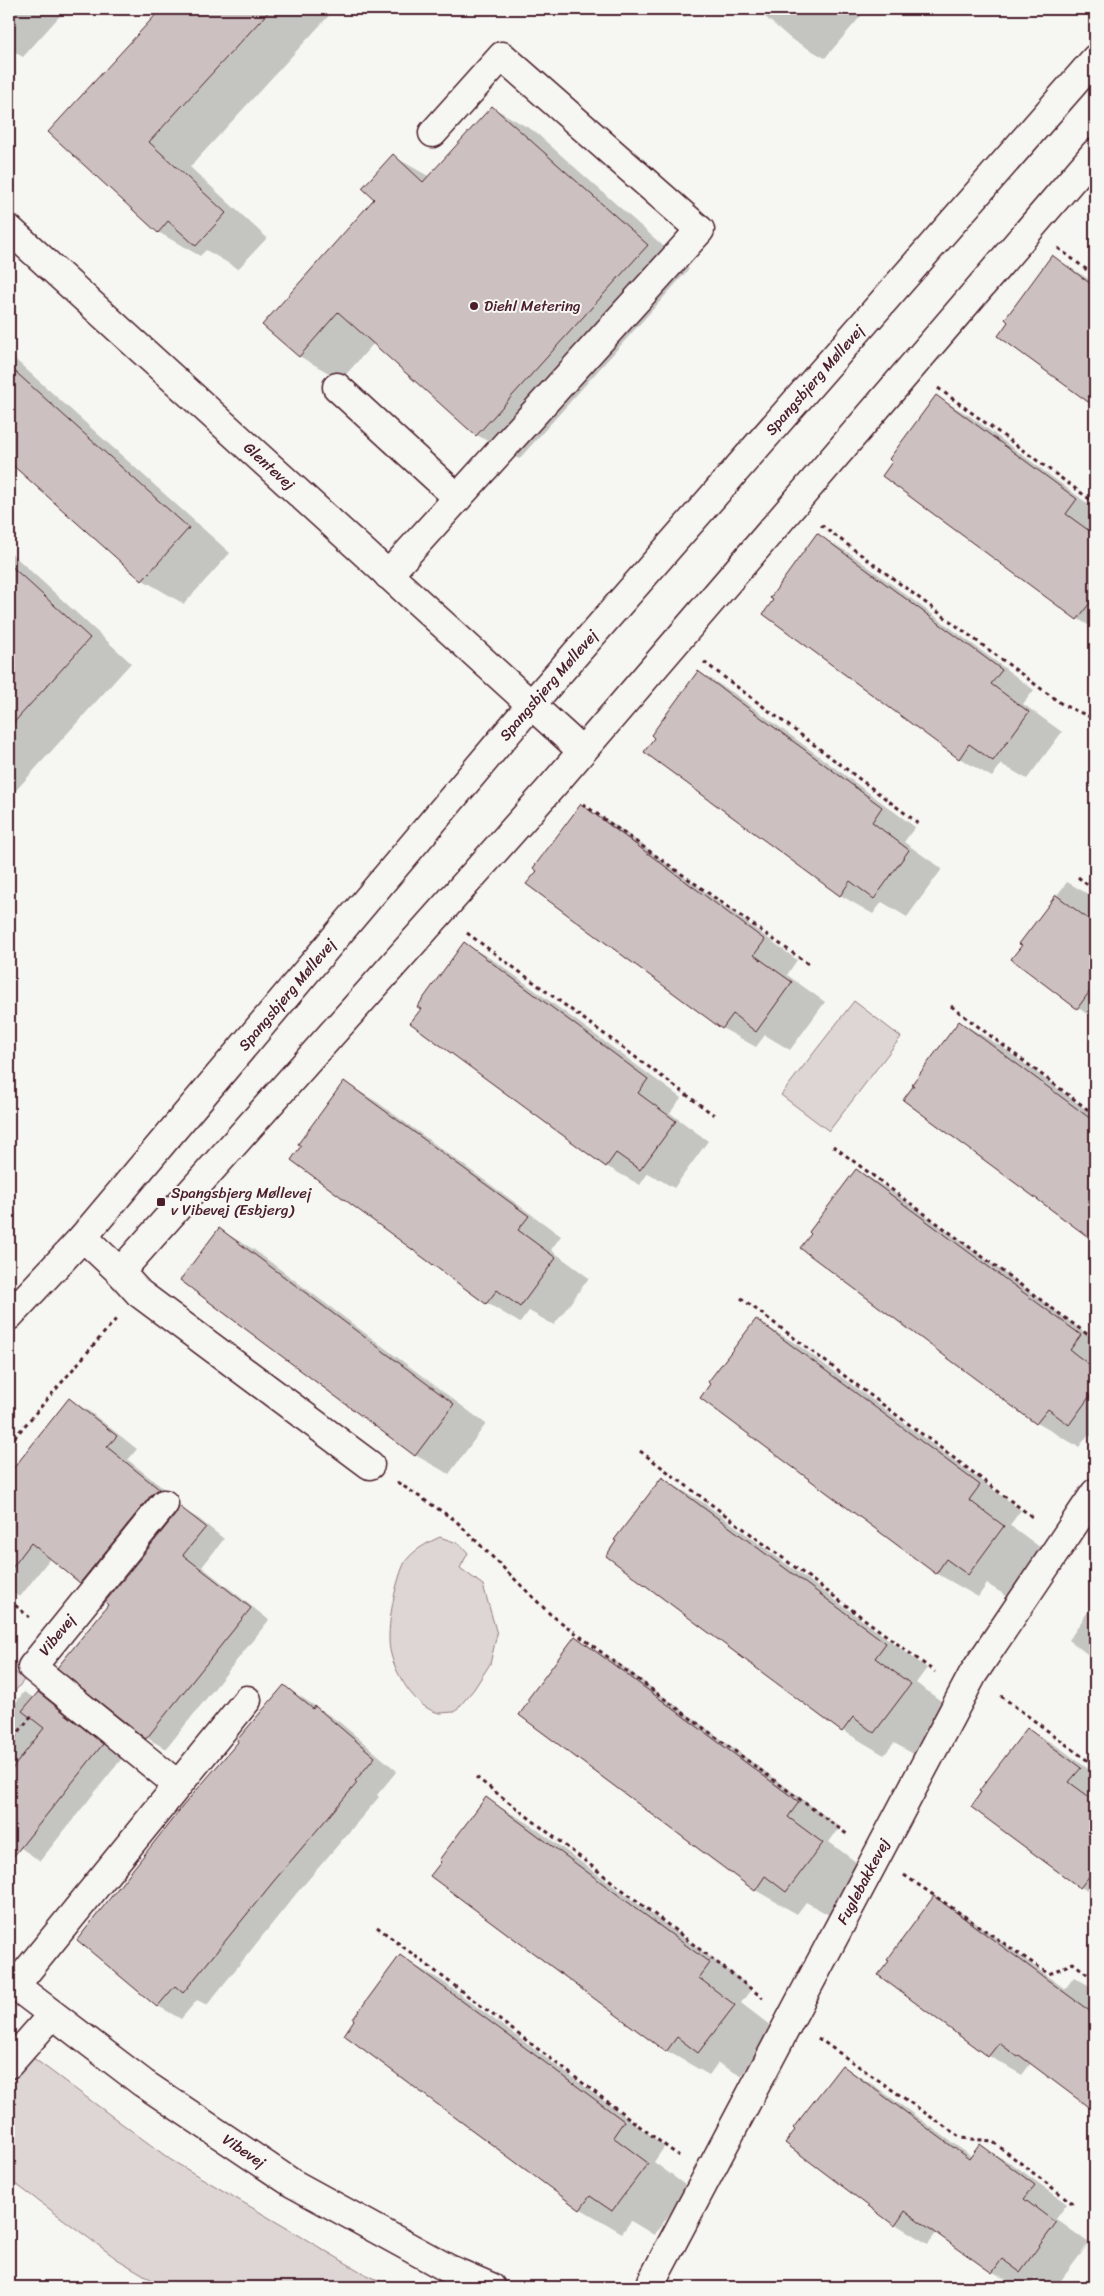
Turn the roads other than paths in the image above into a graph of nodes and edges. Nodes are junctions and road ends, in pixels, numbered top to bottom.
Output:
1 (1095, 59) edge
2 (433, 133) dead end
3 (1095, 154) edge
4 (9, 229) edge
5 (337, 387) dead end
6 (458, 498) junction
7 (388, 576) junction
8 (530, 706) junction
9 (582, 751) junction
10 (83, 1236) junction
11 (120, 1272) junction
12 (9, 1316) edge
13 (370, 1465) road end
14 (1095, 1493) edge
15 (164, 1504) dead end
16 (247, 1700) dead end
17 (178, 1785) junction
18 (12, 1984) edge
19 (52, 2015) junction
20 (9, 2064) edge
21 (652, 2281) dead end
22 (491, 2287) edge

1 - 8 street, Spangsbjerg Møllevej
2 - 6 street
3 - 9 street
4 - 7 street, Glentevej
5 - 6 street
6 - 7 street
7 - 8 street, Glentevej
8 - 9 street, Glentevej
8 - 10 street, Spangsbjerg Møllevej
9 - 11 street
10 - 11 street
10 - 12 street, Spangsbjerg Møllevej
11 - 13 street
14 - 21 street, Fuglebakkevej
15 - 17 street, Vibevej
16 - 17 street, Vibevej
17 - 18 street, Vibevej
18 - 19 street, Vibevej
19 - 20 street
19 - 22 street, Vibevej

